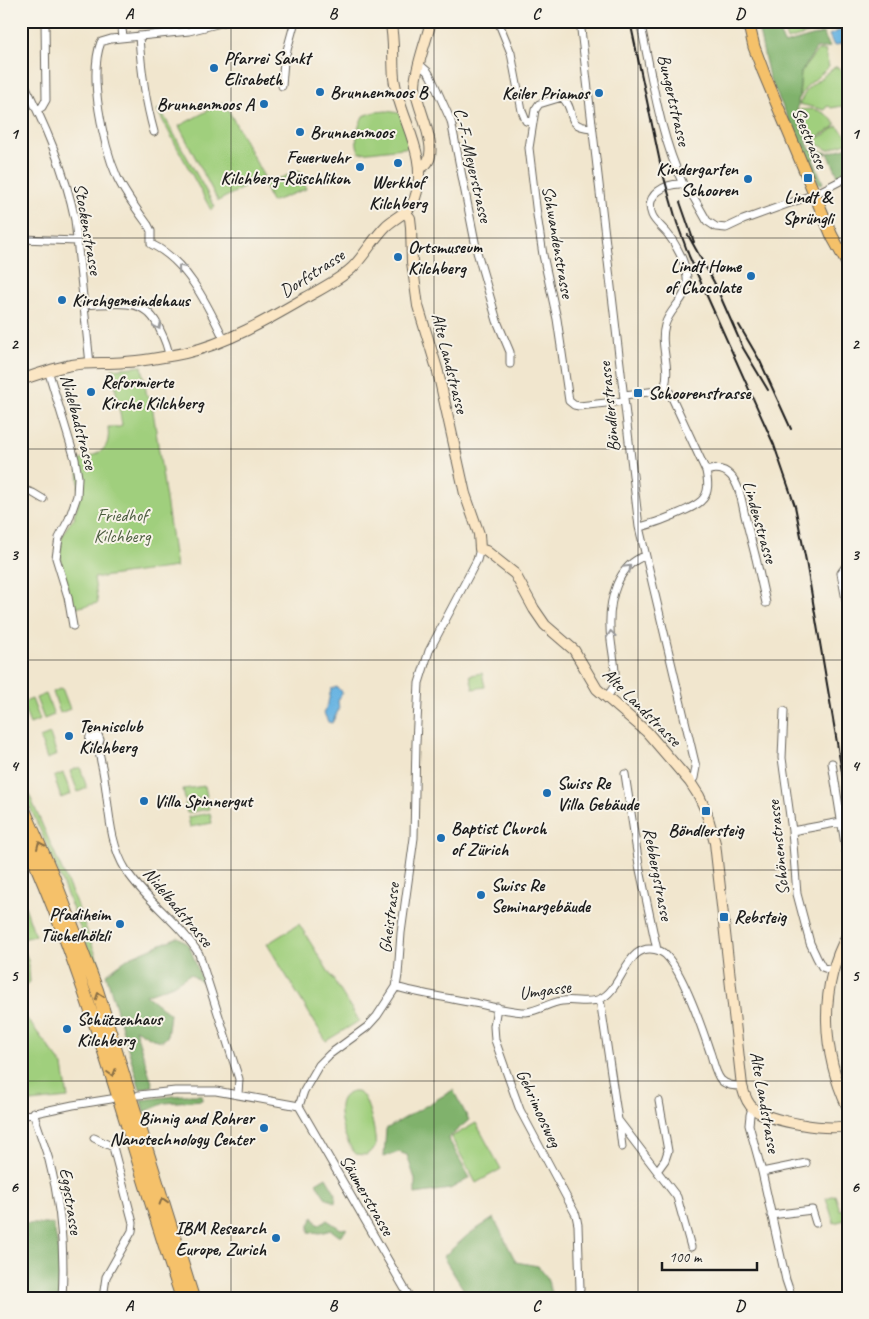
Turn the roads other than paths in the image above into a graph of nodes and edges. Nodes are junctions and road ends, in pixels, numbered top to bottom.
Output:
1 (45, 21) edge
2 (121, 21) edge
3 (229, 21) edge
4 (295, 21) edge
5 (390, 21) edge
6 (431, 21) edge
7 (498, 21) edge
8 (580, 21) edge
9 (640, 21) edge
10 (748, 21) edge
11 (139, 36) junction
12 (123, 37) junction
13 (420, 66) junction
14 (21, 77) edge
15 (282, 86) dead end
16 (37, 110) junction
17 (532, 122) junction
18 (592, 128) junction
19 (154, 132) dead end
20 (419, 168) junction
21 (848, 177) edge
22 (683, 184) junction
23 (815, 194) junction
24 (405, 212) junction
25 (21, 239) edge
26 (77, 241) junction
27 (848, 265) edge
28 (84, 305) junction
29 (224, 339) junction
30 (169, 356) junction
31 (90, 364) junction
32 (510, 364) dead end
33 (48, 370) junction
34 (21, 380) edge
35 (665, 386) junction
36 (624, 398) junction
37 (706, 471) junction
38 (21, 489) edge
39 (43, 499) dead end
40 (639, 528) junction
41 (480, 549) junction
42 (645, 556) junction
43 (848, 563) edge
44 (766, 603) dead end
45 (848, 611) edge
46 (72, 626) dead end
47 (607, 698) junction
48 (784, 711) dead end
49 (94, 740) dead end
50 (832, 763) dead end
51 (625, 774) dead end
52 (690, 782) junction
53 (21, 804) edge
54 (841, 822) junction
55 (21, 831) edge
56 (792, 831) junction
57 (848, 863) edge
58 (848, 934) edge
59 (657, 950) junction
60 (832, 971) junction
61 (396, 987) junction
62 (600, 999) junction
63 (497, 1007) junction
64 (742, 1086) junction
65 (238, 1094) junction
66 (139, 1095) dead end
67 (111, 1099) dead end
68 (659, 1101) dead end
69 (299, 1106) junction
70 (752, 1108) junction
71 (848, 1108) edge
72 (33, 1112) junction
73 (21, 1116) edge
74 (618, 1120) junction
75 (848, 1125) edge
76 (94, 1138) dead end
77 (622, 1147) dead end
78 (806, 1163) dead end
79 (657, 1171) junction
80 (762, 1172) junction
81 (771, 1216) junction
82 (816, 1223) dead end
83 (691, 1247) dead end
84 (62, 1298) edge
85 (103, 1298) edge
86 (182, 1298) edge
87 (193, 1298) edge
88 (410, 1298) edge
89 (578, 1298) edge
90 (792, 1298) edge

1 - 16 street
2 - 12 street
3 - 11 street
4 - 15 street
5 - 20 street
6 - 13 street, Dorfstrasse
7 - 17 street
8 - 18 street, Böndlerstrasse
9 - 22 street, Bungertstrasse
10 - 23 main road, Seestrasse
11 - 12 street
11 - 19 street
29 -> 12 street
13 - 20 street, Dorfstrasse
13 - 32 street, C.-F.-Meyerstrasse
14 - 16 street, Stockenstrasse
16 - 26 street, Stockenstrasse
17 - 18 street, Schwandenstrasse
17 - 36 street, Schwandenstrasse
18 - 36 street, Böndlerstrasse
20 - 24 street, Dorfstrasse
21 - 23 street
22 - 23 street
22 - 35 street
23 - 27 main road, Seestrasse
24 - 29 street, Dorfstrasse
24 - 41 street, Alte Landstrasse
25 - 26 street
26 - 28 street, Stockenstrasse
28 -> 30 street
28 - 31 street, Stockenstrasse
29 - 30 street, Dorfstrasse
30 - 31 street, Dorfstrasse
31 - 33 street, Dorfstrasse
33 - 34 street, Dorfstrasse
33 - 46 street, Nidelbadstrasse
35 - 36 street
35 - 37 street
36 - 40 street, Böndlerstrasse
37 - 40 street
37 - 44 street, Lindenstrasse
38 - 39 street
40 - 42 street, Böndlerstrasse
41 - 47 street, Alte Landstrasse
41 - 61 street, Gheistrasse
47 -> 42 street
42 - 52 street, Böndlerstrasse
43 - 45 street
47 - 52 street, Alte Landstrasse
48 - 56 street, Schönenstrasse
49 - 65 street, Nidelbadstrasse
50 - 54 street
51 - 59 street, Rebbergstrasse
52 - 64 street, Alte Landstrasse
87 -> 53 highway
54 - 56 street
54 - 57 street
55 -> 86 highway
56 - 60 street, Schönenstrasse
58 - 60 street
59 - 62 street
59 - 64 street
60 - 71 street
61 - 63 street, Umgasse
61 - 69 street, Gheistrasse
62 - 63 street, Umgasse
62 - 74 street
63 - 89 street, Gehrimoosweg
64 - 70 street, Alte Landstrasse
65 - 66 street
65 - 69 street
67 - 72 street
68 - 79 street
69 - 88 street, Säumerstrasse
70 - 75 street
70 - 80 street, Alte Landstrasse
72 - 73 street
72 - 84 street, Eggstrasse
74 - 77 street
74 - 79 street
76 - 85 street
78 - 80 street, Alte Landstrasse
79 - 83 street
80 - 81 street, Alte Landstrasse
81 - 82 street
81 - 90 street, Alte Landstrasse

